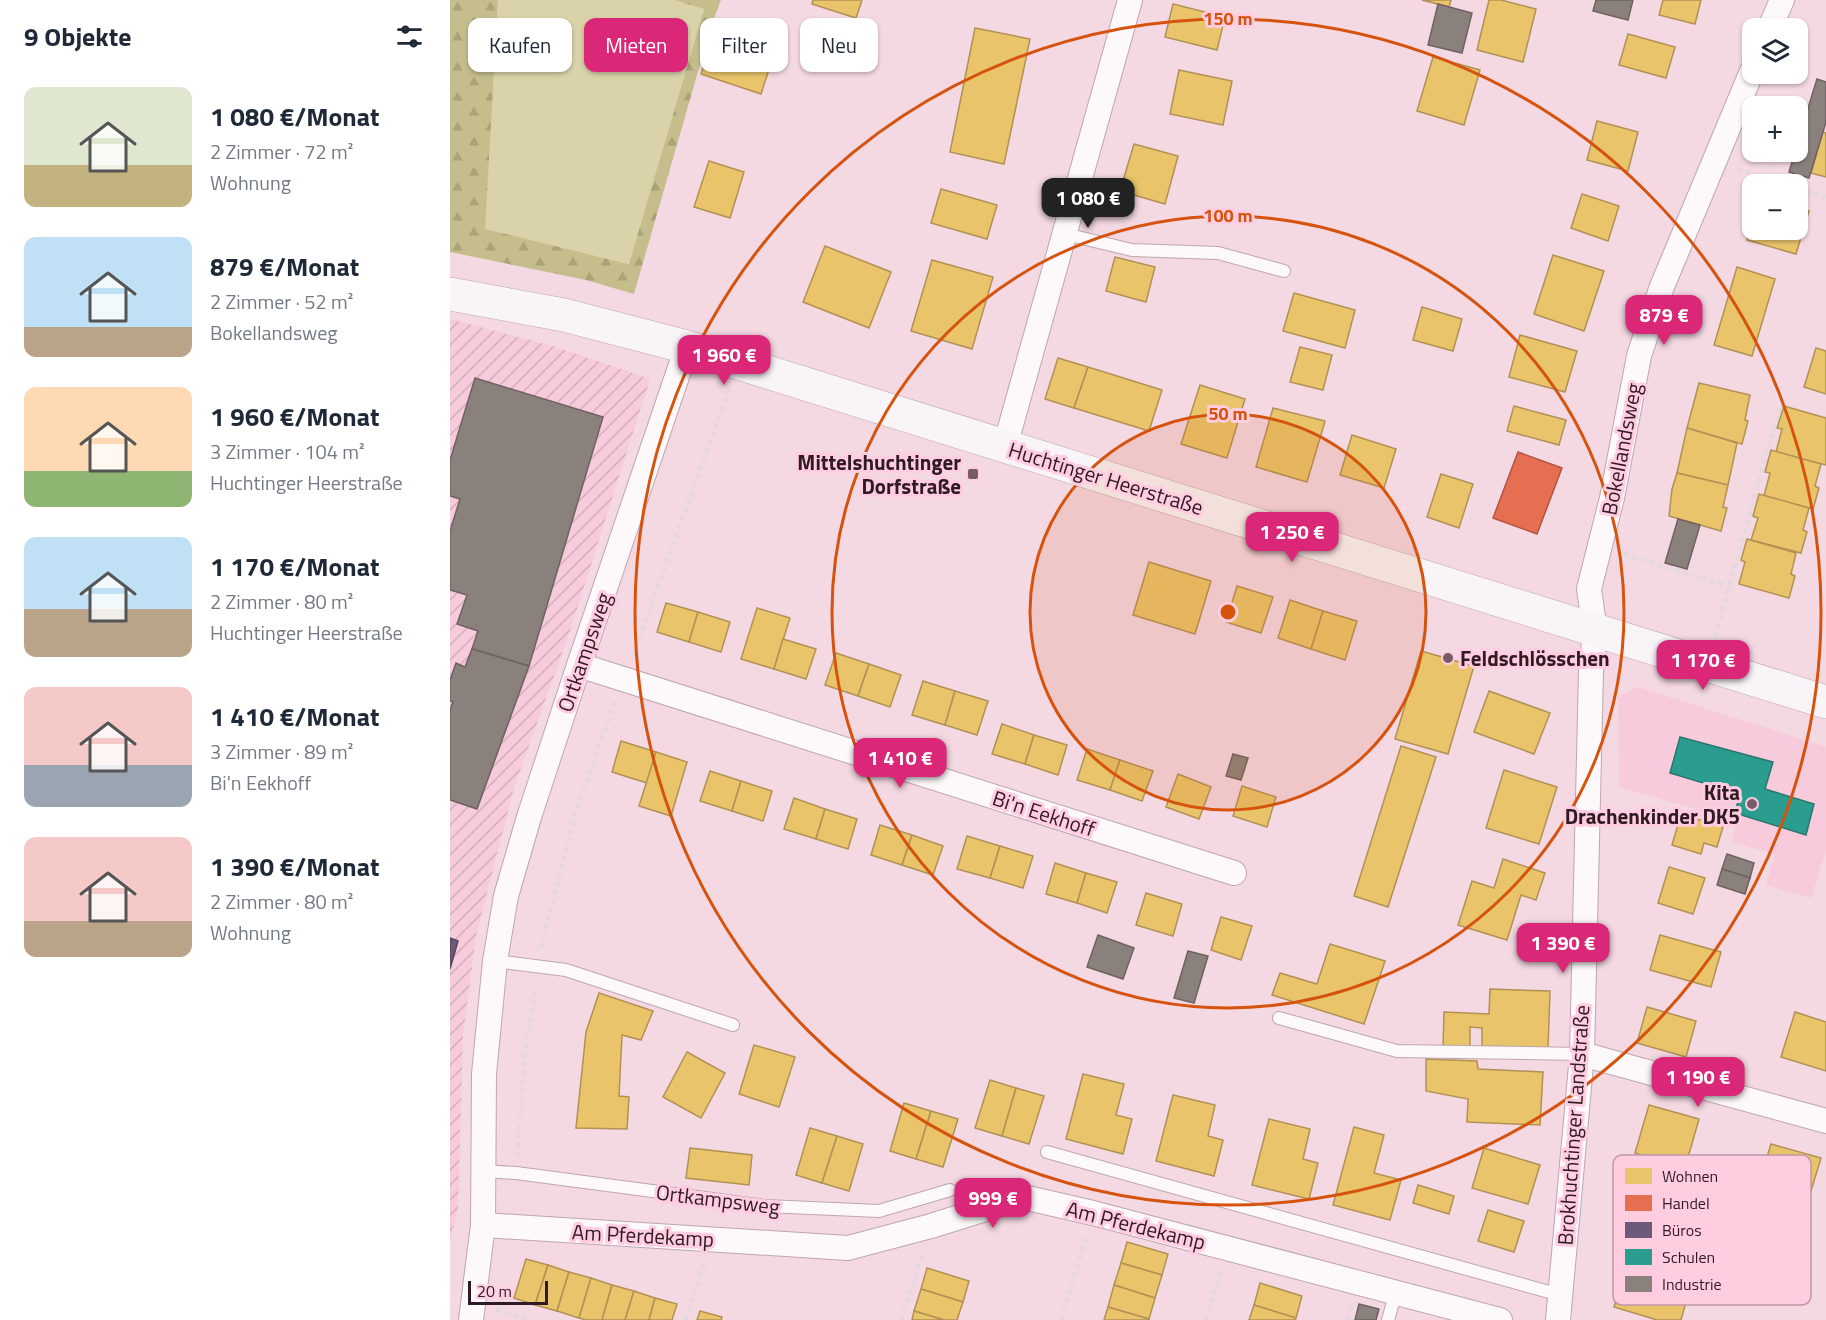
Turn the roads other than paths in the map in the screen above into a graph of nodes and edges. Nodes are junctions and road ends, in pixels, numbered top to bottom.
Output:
1 (1130, 0) edge
2 (1782, 0) edge
3 (1774, 18) edge
4 (1746, 84) edge
5 (1065, 234) junction
6 (1284, 271) dead end
7 (450, 294) edge
8 (687, 347) junction
9 (1005, 446) junction
10 (1595, 631) junction
11 (579, 665) junction
12 (1826, 702) edge
13 (1234, 873) dead end
14 (495, 961) junction
15 (1279, 1018) dead end
16 (733, 1025) dead end
17 (1582, 1054) junction
18 (1826, 1121) edge
19 (1047, 1152) dead end
20 (483, 1171) junction
21 (950, 1190) dead end
22 (483, 1225) junction
23 (1396, 1292) junction
24 (1560, 1295) junction
25 (471, 1312) edge
26 (1490, 1319) edge
27 (1388, 1320) edge
28 (1558, 1320) edge

1 - 5 street
2 - 3 street
4 - 10 street, Bokellandsweg
5 - 6 lane
5 - 9 street
7 - 8 main road, Huchtinger Heerstraße
8 - 9 main road, Huchtinger Heerstraße
8 - 11 street, Ortkampsweg
9 - 10 main road, Huchtinger Heerstraße
10 - 12 main road, Huchtinger Heerstraße
10 - 17 street, Brokhuchtinger Landstraße
11 - 13 street, Bi'n Eekhoff
11 - 14 street, Ortkampsweg
14 - 16 lane
14 - 20 street, Ortkampsweg
15 - 17 lane
17 - 18 street
17 - 24 street, Brokhuchtinger Landstraße
19 - 24 lane
20 - 21 lane, Ortkampsweg
20 - 22 street, Ortkampsweg
22 - 23 street, Am Pferdekamp
22 - 25 street, Ortkampsweg
23 - 26 street, Am Pferdekamp
23 - 27 lane
24 - 28 street, Brokhuchtinger Landstraße

